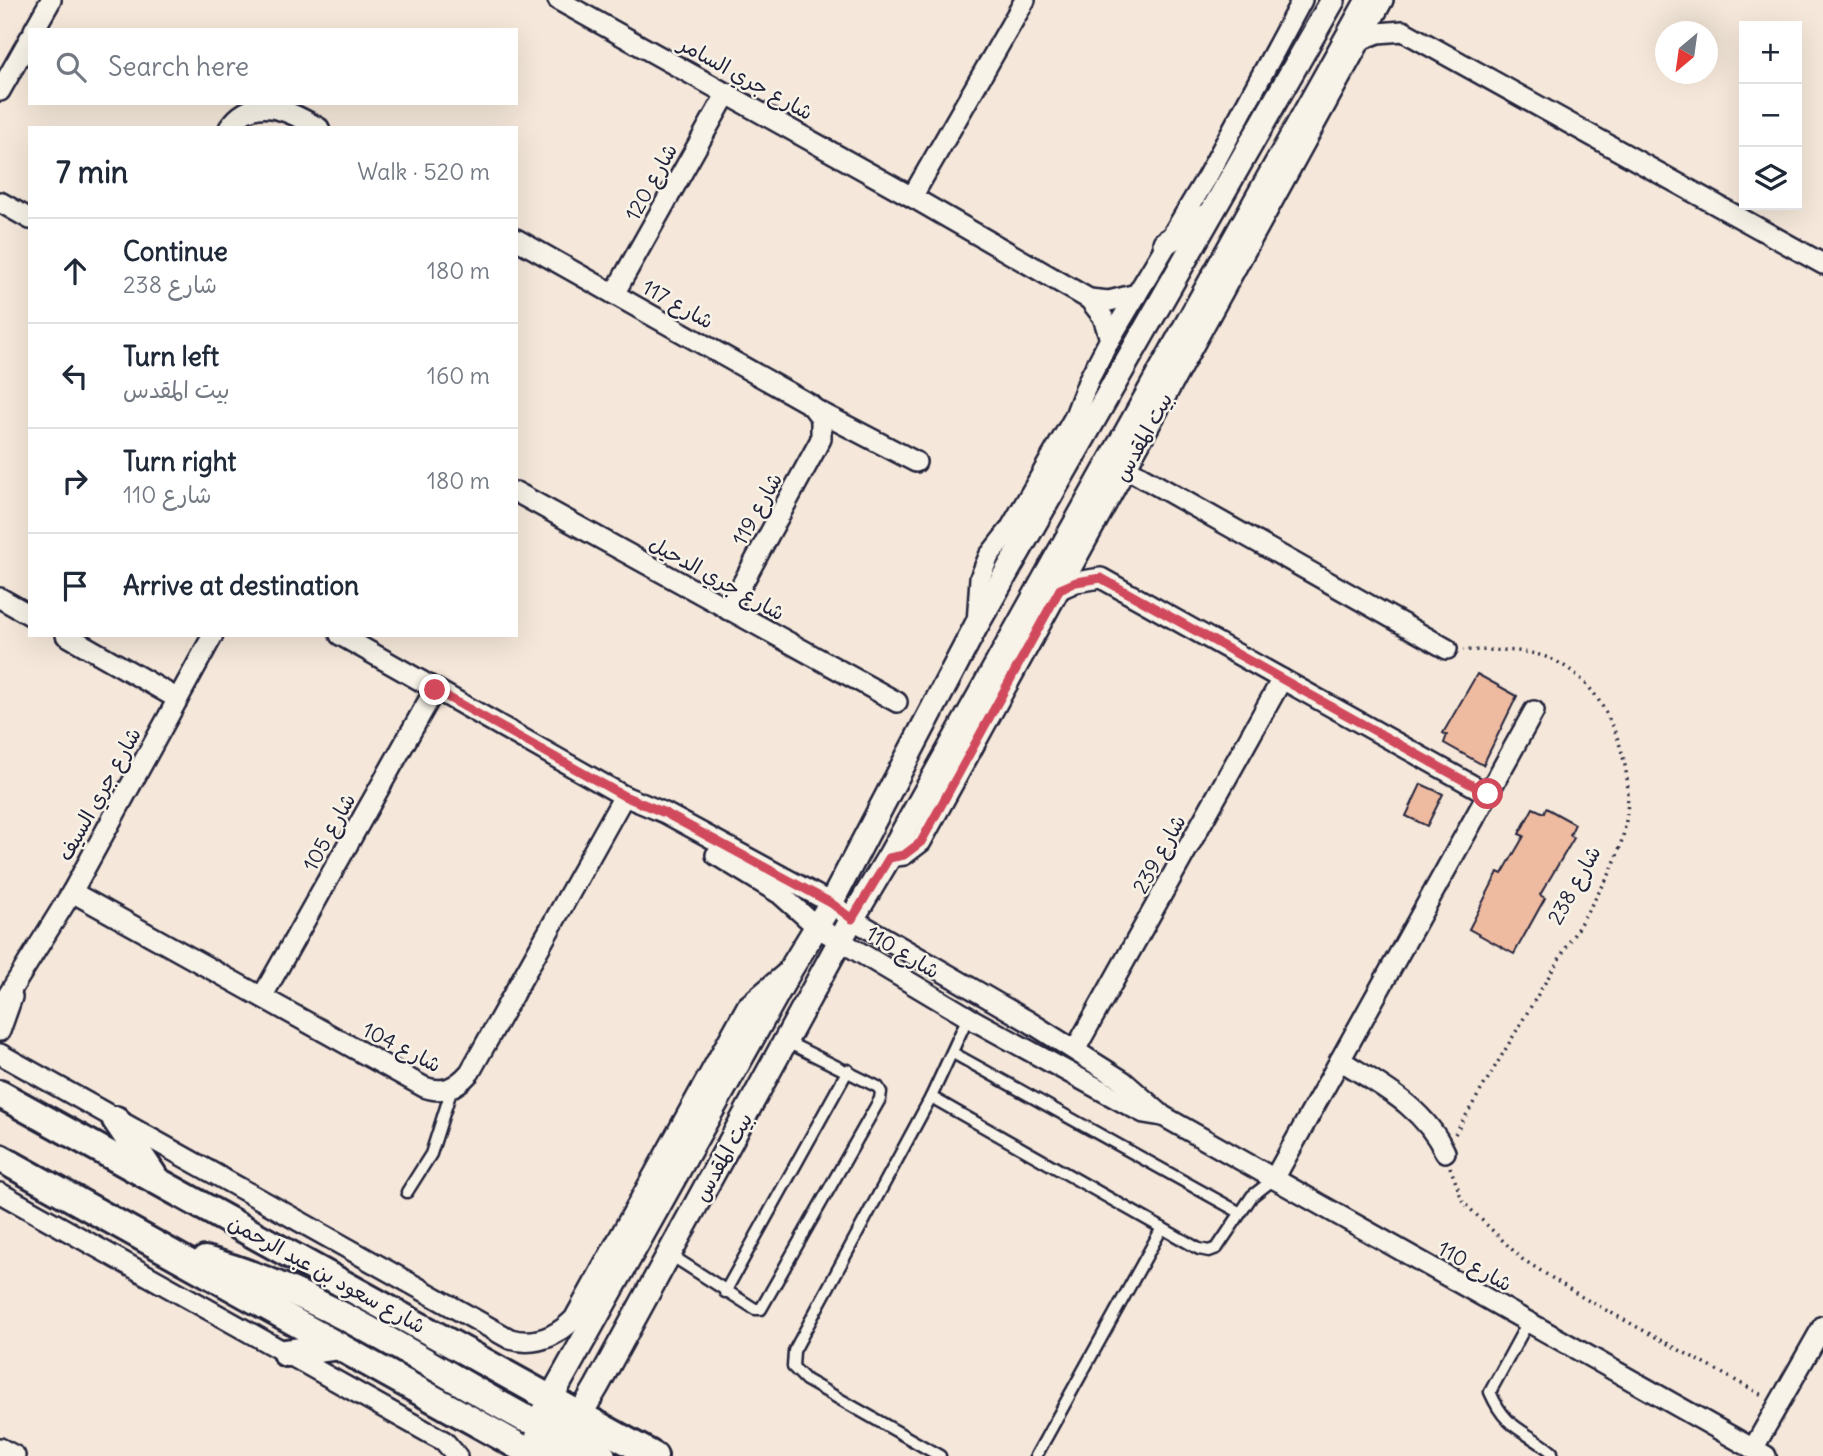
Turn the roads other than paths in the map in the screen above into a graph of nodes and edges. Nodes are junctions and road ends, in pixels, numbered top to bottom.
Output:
1 (51, 0) edge
2 (558, 0) edge
3 (1302, 0) edge
4 (1333, 0) edge
5 (1368, 0) edge
6 (1383, 0) edge
7 (1389, 0) edge
8 (1018, 2) edge
9 (35, 28) edge
10 (1403, 31) junction
11 (1362, 39) junction
12 (28, 42) edge
13 (0, 91) edge
14 (727, 93) junction
15 (1321, 99) junction
16 (231, 126) edge
17 (315, 126) edge
18 (912, 197) junction
19 (0, 202) edge
20 (1215, 209) junction
21 (28, 218) edge
22 (518, 240) edge
23 (1165, 243) junction
24 (1823, 264) edge
25 (614, 294) junction
26 (1137, 294) junction
27 (1089, 299) junction
28 (1110, 339) junction
29 (816, 410) junction
30 (916, 462) dead end
31 (1126, 468) junction
32 (518, 493) edge
33 (1090, 534) junction
34 (1101, 578) junction
35 (1060, 589) junction
36 (0, 598) edge
37 (728, 610) junction
38 (28, 614) edge
39 (976, 626) junction
40 (70, 637) edge
41 (212, 637) edge
42 (343, 637) edge
43 (1447, 649) road end
44 (1282, 679) junction
45 (435, 690) junction
46 (178, 699) junction
47 (897, 702) dead end
48 (1534, 711) dead end
49 (1488, 794) junction
50 (630, 799) junction
51 (889, 858) junction
52 (72, 892) junction
53 (831, 903) junction
54 (852, 919) junction
55 (817, 927) junction
56 (841, 942) junction
57 (792, 967) junction
58 (23, 974) junction
59 (262, 997) junction
60 (0, 1008) edge
61 (968, 1017) junction
62 (0, 1031) edge
63 (787, 1042) junction
64 (1, 1050) edge
65 (1074, 1050) junction
66 (953, 1053) junction
67 (1340, 1060) junction
68 (848, 1070) junction
69 (452, 1088) junction
70 (0, 1094) edge
71 (931, 1097) junction
72 (1163, 1116) junction
73 (116, 1120) junction
74 (1445, 1152) road end
75 (0, 1158) edge
76 (1274, 1179) junction
77 (156, 1180) junction
78 (407, 1192) dead end
79 (0, 1193) edge
80 (1239, 1212) junction
81 (1162, 1228) junction
82 (166, 1250) junction
83 (669, 1254) junction
84 (725, 1292) junction
85 (1528, 1322) junction
86 (1823, 1326) edge
87 (551, 1337) joint
88 (339, 1346) junction
89 (286, 1353) junction
90 (552, 1398) junction
91 (582, 1415) junction
92 (537, 1423) junction
93 (562, 1447) edge
94 (1759, 1452) edge
95 (525, 1453) edge
96 (457, 1456) edge
97 (602, 1456) edge
98 (654, 1456) edge
99 (940, 1456) edge
100 (1036, 1456) edge
101 (1552, 1456) edge

1 - 9 street
2 - 14 street, شارع جري السامر
3 - 23 street, بيت المقدس
4 - 20 street, بيت المقدس
5 - 15 street, بيت المقدس
6 - 11 street, بيت المقدس
7 - 10 street
8 - 18 street
10 - 11 street
10 - 24 street
11 - 15 street, بيت المقدس
12 - 13 street
14 - 18 street, شارع جري السامر
14 - 25 street, شارع 120
15 - 31 street, بيت المقدس
15 - 51 street, بيت المقدس
16 - 17 street
18 - 27 street, شارع جري السامر
19 - 21 street
20 - 23 street
20 - 39 street, بيت المقدس
22 - 25 street, شارع 117
23 - 26 street, بيت المقدس
25 - 29 street, شارع 117
26 - 27 street
26 - 28 street, بيت المقدس
27 - 28 street, شارع جري السامر
28 - 39 street, بيت المقدس
29 - 30 street, شارع 117
29 - 37 street, شارع 119
31 - 33 street, بيت المقدس
31 - 43 street
32 - 37 street, شارع جري الدحيل
33 - 34 street
33 - 35 street, بيت المقدس
34 - 35 street
34 - 44 street
35 - 51 street, بيت المقدس
36 - 38 street
37 - 47 street, شارع جري الدحيل
39 - 53 street, بيت المقدس
40 - 46 street
41 - 46 street, شارع جري السيف
42 - 45 street, شارع 110
44 - 49 street
44 - 65 street, شارع 239
45 - 50 street, شارع 110
45 - 59 street, شارع 105
46 - 52 street, شارع جري السيف
48 - 49 street
49 - 67 street
50 - 53 street, شارع 110
50 - 55 street, شارع 110
50 - 69 street, شارع 104
51 - 54 street, بيت المقدس
52 - 58 street, شارع جري السيف
52 - 59 street, شارع 104
53 - 54 street, شارع 110
53 - 55 street, بيت المقدس
54 - 56 street, بيت المقدس
54 - 65 street, شارع 110
55 - 56 street, شارع 110
55 - 57 street, بيت المقدس
56 - 61 street, شارع 110
56 - 63 street, بيت المقدس
57 - 87 street, بيت المقدس
57 - 90 street, بيت المقدس
58 - 60 street, شارع جري السيف
58 - 62 street, شارع جري السيف
59 - 69 street, شارع 104
61 - 66 lane
61 - 72 street, شارع 110
63 - 68 lane
63 - 83 street, بيت المقدس
64 - 73 street, شارع سعود بن عبد الرحمن
65 - 72 street, شارع 110
66 - 71 lane
66 - 80 lane
67 - 74 street
67 - 76 street
68 - 84 lane
68 - 84 lane
69 - 78 lane
70 - 77 main road, شارع سعود بن عبد الرحمن
71 - 81 lane
71 - 99 lane
72 - 76 street, شارع 110
73 - 77 main road
73 - 87 street, شارع سعود بن عبد الرحمن
75 - 82 main road
76 - 80 lane
76 - 85 street, شارع 110
77 - 90 main road, شارع سعود بن عبد الرحمن
79 - 89 street
80 - 81 lane
81 - 100 lane
82 - 88 main road
82 - 92 main road
83 - 84 lane
83 - 91 street, بيت المقدس
85 - 94 street, شارع 110
85 - 101 lane
86 - 94 street
88 - 89 main road
88 - 95 main road
89 - 96 street
90 - 91 main road, شارع سعود بن عبد الرحمن
90 - 92 street, بيت المقدس
91 - 92 main road
91 - 93 street, بيت المقدس
91 - 98 main road, شارع سعود بن عبد الرحمن
92 - 95 street, بيت المقدس
93 - 95 main road
93 - 97 main road

